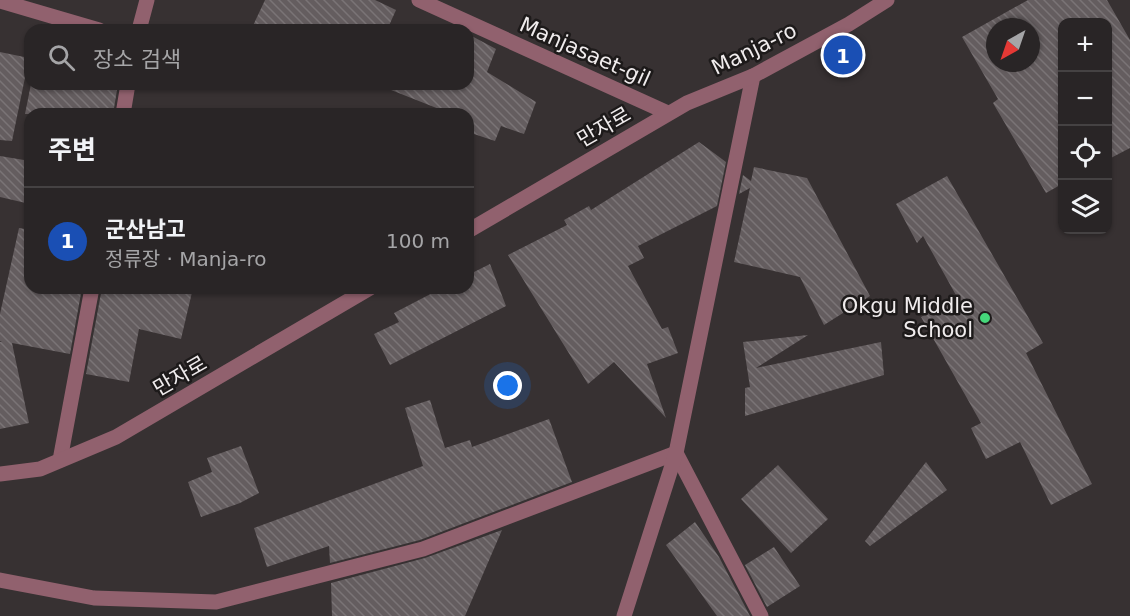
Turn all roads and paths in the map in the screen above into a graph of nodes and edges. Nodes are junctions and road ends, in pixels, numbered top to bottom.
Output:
1 (147, 0) edge
2 (419, 0) edge
3 (886, 0) edge
4 (0, 1) edge
5 (79, 24) edge
6 (141, 24) edge
7 (472, 24) edge
8 (474, 25) edge
9 (753, 76) junction
10 (127, 90) edge
11 (124, 108) edge
12 (668, 113) junction
13 (474, 227) edge
14 (91, 294) edge
15 (360, 294) edge
16 (676, 453) junction
17 (60, 460) junction
18 (0, 474) edge
19 (0, 579) edge
20 (624, 616) edge
21 (761, 616) edge

1 - 6 street
2 - 7 street, Manjasaet-gil
3 - 9 street, Manja-ro
4 - 5 street
8 - 12 street, Manjasaet-gil
9 - 12 street, Manja-ro
9 - 16 street
10 - 11 street
12 - 13 street, 만자로
14 - 17 street
15 - 17 street, 만자로
16 - 19 street
16 - 20 street
16 - 21 street
17 - 18 street, 만자로

